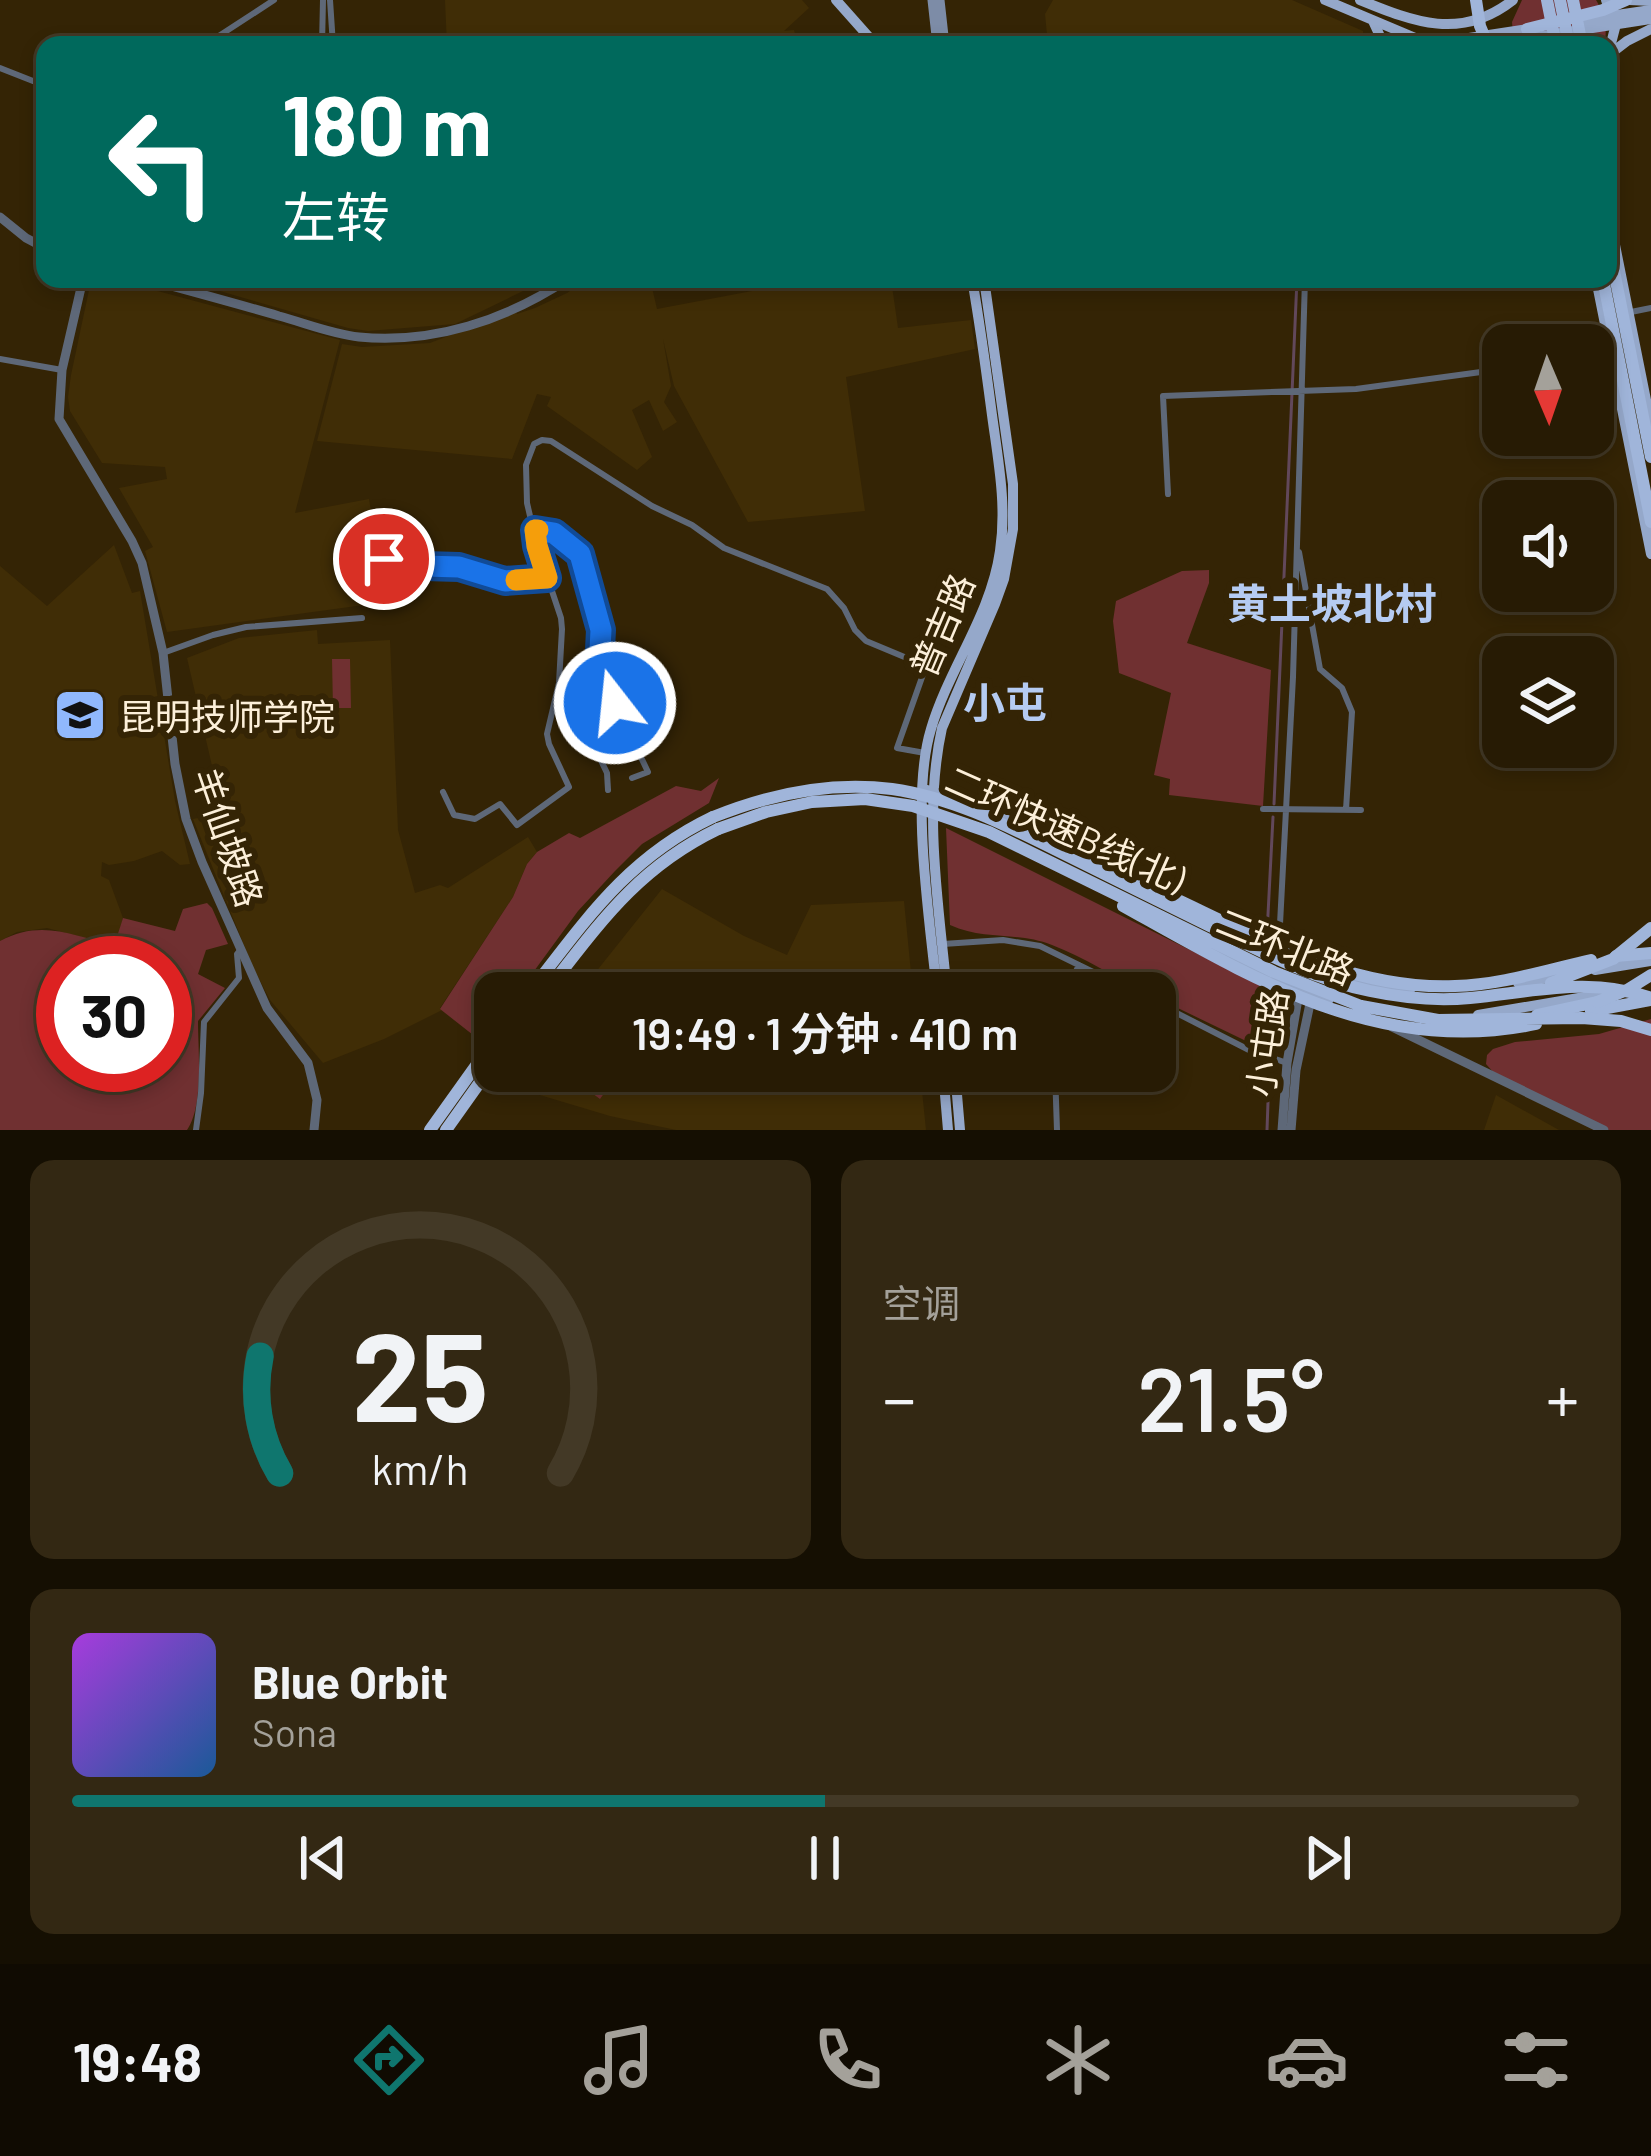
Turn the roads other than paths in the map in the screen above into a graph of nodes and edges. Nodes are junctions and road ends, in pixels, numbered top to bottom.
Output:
1 (274, 0) edge
2 (327, 0) edge
3 (836, 0) edge
4 (936, 0) edge
5 (1324, 0) edge
6 (1360, 0) edge
7 (1476, 0) edge
8 (1513, 0) edge
9 (1547, 0) edge
10 (1560, 0) edge
11 (1573, 0) edge
12 (1606, 0) edge
13 (1628, 0) edge
14 (1651, 5) edge
15 (1370, 19) junction
16 (1651, 23) edge
17 (1527, 29) junction
18 (219, 36) edge
19 (323, 36) edge
20 (333, 36) edge
21 (868, 36) edge
22 (940, 36) edge
23 (1377, 36) edge
24 (1411, 36) edge
25 (1482, 36) edge
26 (1483, 36) edge
27 (1506, 36) edge
28 (1554, 36) edge
29 (1554, 36) edge
30 (1567, 36) edge
31 (1580, 36) edge
32 (1613, 36) edge
33 (1617, 48) edge
34 (0, 68) edge
35 (36, 81) edge
36 (0, 217) edge
37 (36, 243) edge
38 (1617, 258) edge
39 (1617, 285) edge
40 (81, 288) edge
41 (178, 288) edge
42 (553, 288) edge
43 (973, 288) edge
44 (985, 288) edge
45 (1304, 288) edge
46 (1601, 288) edge
47 (1651, 308) edge
48 (1628, 312) junction
49 (1608, 324) edge
50 (1614, 354) edge
51 (1614, 354) edge
52 (0, 359) edge
53 (62, 370) junction
54 (1482, 372) edge
55 (1296, 391) junction
56 (1651, 425) edge
57 (1651, 457) edge
58 (1168, 494) dead end
59 (1651, 522) edge
60 (535, 530) junction
61 (1298, 542) dead end
62 (1651, 554) edge
63 (384, 559) dead end
64 (547, 578) junction
65 (1310, 608) junction
66 (1294, 610) junction
67 (362, 618) dead end
68 (163, 653) junction
69 (559, 674) junction
70 (925, 753) junction
71 (632, 778) dead end
72 (608, 790) dead end
73 (929, 790) junction
74 (443, 792) dead end
75 (1263, 809) dead end
76 (1286, 810) junction
77 (1346, 810) junction
78 (1361, 811) dead end
79 (929, 816) junction
80 (716, 823) junction
81 (991, 826) junction
82 (1651, 928) edge
83 (1651, 943) edge
84 (943, 944) junction
85 (241, 950) junction
86 (1278, 953) junction
87 (1622, 956) junction
88 (1651, 957) edge
89 (1079, 965) junction
90 (1312, 967) junction
91 (546, 972) edge
92 (562, 972) edge
93 (936, 972) edge
94 (945, 972) edge
95 (1076, 972) edge
96 (1093, 972) edge
97 (1651, 975) edge
98 (1651, 986) edge
99 (1309, 992) junction
100 (1497, 994) junction
101 (1651, 999) edge
102 (1176, 1013) edge
103 (1464, 1016) junction
104 (1500, 1019) junction
105 (1651, 1030) edge
106 (1463, 1060) junction
107 (1287, 1063) junction
108 (474, 1069) edge
109 (474, 1091) edge
110 (945, 1092) edge
111 (957, 1092) edge
112 (1056, 1092) edge
113 (196, 1130) edge
114 (314, 1130) edge
115 (430, 1130) edge
116 (446, 1130) edge
117 (948, 1130) edge
118 (960, 1130) edge
119 (1057, 1130) edge
120 (1286, 1130) edge
121 (1604, 1130) edge

1 - 18 street
2 - 19 street
2 - 20 street
3 - 21 main road
4 - 22 main road
5 - 15 main road
6 - 8 main road
7 - 26 highway, bridge
8 - 27 main road
9 - 29 highway, bridge
10 - 30 highway, bridge
11 - 31 highway, bridge
12 - 32 main road
13 - 14 main road
13 - 17 highway, bridge
14 - 16 main road
14 - 17 main road, bridge
15 - 23 main road
15 - 24 main road
16 - 28 main road, bridge
16 - 33 main road
17 - 25 main road, bridge
34 - 35 street
36 - 37 street
38 - 48 main road
39 - 57 highway
40 - 53 street, 羊仙坡路
41 - 42 street
43 - 70 main road, 普吉路
44 - 73 main road, 普吉路
45 - 55 street
46 - 49 highway
47 - 48 street
48 - 56 main road
50 - 59 highway
51 - 62 main road
52 - 53 street
53 - 68 street, 羊仙坡路
54 - 55 street
55 - 58 street
55 - 66 street
60 - 64 street
60 - 70 street
60 - 71 street
61 - 65 street
63 - 64 street
64 - 69 street
65 - 66 street
65 - 77 street
66 - 76 street
67 - 68 street
68 - 85 street, 羊仙坡路
69 - 72 street
69 - 74 street
70 - 73 main road, 普吉路
73 - 79 main road, 普吉路
73 - 86 main road, 二环北路
75 - 76 street
76 - 77 street
76 - 86 street
77 - 78 street
79 - 84 main road, 普吉路
79 - 93 main road, 普吉路
79 - 99 main road, 二环北路
80 - 81 highway, 二环快速B线(北), bridge
80 - 91 highway, 二环快速B线(北)
80 - 92 highway
81 - 87 highway, bridge
81 - 100 highway, 二环快速B线(北), bridge
81 - 101 highway, bridge
81 - 104 highway, bridge
82 - 100 highway, bridge
83 - 87 highway
84 - 89 street
84 - 94 main road, 普吉路
85 - 113 street
85 - 114 street, 羊仙坡路
86 - 90 main road, 二环北路
87 - 88 highway
88 - 90 main road, 二环北路
89 - 95 street
89 - 96 street
90 - 99 street, 小屯路
97 - 104 highway, bridge
98 - 103 main road, 二环北路
99 - 103 main road, 二环北路
99 - 106 street
99 - 107 street, 小屯路
99 - 120 street, 小屯路
100 - 101 highway, bridge
102 - 107 street
103 - 106 street
104 - 105 highway, bridge
106 - 121 street
107 - 120 street, 小屯路
108 - 115 highway
109 - 116 highway
110 - 117 main road
111 - 118 main road
112 - 119 street

